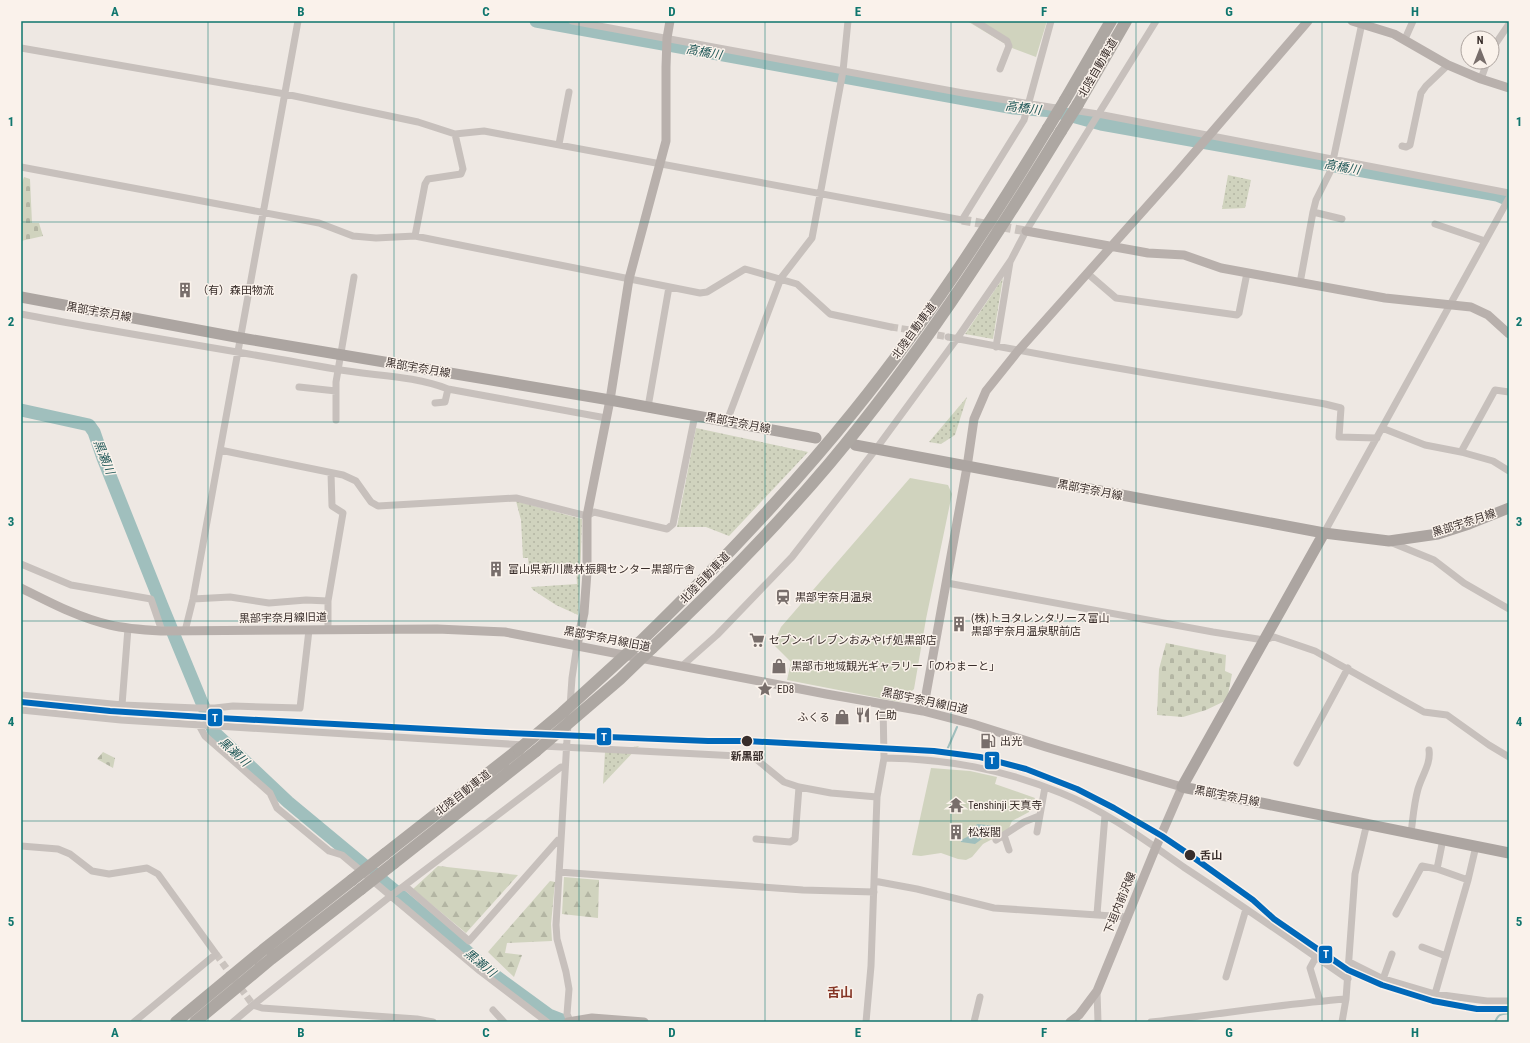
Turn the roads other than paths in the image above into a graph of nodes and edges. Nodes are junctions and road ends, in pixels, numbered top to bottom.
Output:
1 (298, 21) edge
2 (572, 21) edge
3 (670, 21) edge
4 (848, 21) edge
5 (975, 21) edge
6 (1051, 21) edge
7 (1111, 21) edge
8 (1126, 21) edge
9 (1156, 21) edge
10 (1308, 21) edge
11 (1352, 21) edge
12 (1413, 21) edge
13 (1362, 23) junction
14 (1509, 24) edge
15 (1500, 37) edge
16 (667, 38) junction
17 (1405, 39) junction
18 (21, 48) edge
19 (1448, 65) junction
20 (1000, 69) dead end
21 (1484, 70) edge
22 (843, 71) junction
23 (1480, 79) junction
24 (1509, 88) edge
25 (569, 92) dead end
26 (285, 94) junction
27 (1028, 104) junction
28 (1098, 114) junction
29 (455, 134) junction
30 (1209, 136) junction
31 (559, 144) junction
32 (1402, 146) dead end
33 (1333, 159) junction
34 (661, 162) junction
35 (21, 166) edge
36 (1509, 192) edge
37 (820, 193) junction
38 (1509, 198) edge
39 (1313, 212) junction
40 (263, 213) junction
41 (1342, 219) dead end
42 (1436, 224) dead end
43 (1026, 231) junction
44 (416, 236) junction
45 (1485, 241) junction
46 (1112, 246) junction
47 (1010, 260) junction
48 (1087, 273) junction
49 (1247, 273) junction
50 (354, 277) dead end
51 (781, 278) junction
52 (629, 279) junction
53 (1300, 282) junction
54 (669, 287) junction
55 (21, 298) edge
56 (1451, 304) junction
57 (21, 314) edge
58 (891, 327) tunnel mouth
59 (1509, 334) edge
60 (948, 337) tunnel mouth
61 (241, 338) junction
62 (956, 340) junction
63 (996, 347) junction
64 (238, 351) junction
65 (1018, 351) junction
66 (340, 354) junction
67 (337, 369) junction
68 (299, 387) dead end
69 (448, 389) junction
70 (336, 391) junction
71 (1509, 392) edge
72 (610, 400) junction
73 (435, 403) dead end
74 (648, 407) junction
75 (695, 415) junction
76 (606, 418) junction
77 (336, 420) dead end
78 (727, 421) junction
79 (1382, 428) junction
80 (816, 438) dead end
81 (1377, 438) junction
82 (855, 445) dead end
83 (876, 449) junction
84 (220, 450) junction
85 (1461, 452) junction
86 (967, 467) junction
87 (1509, 471) edge
88 (331, 473) junction
89 (1509, 508) edge
90 (587, 516) junction
91 (1324, 533) junction
92 (1388, 541) junction
93 (21, 564) edge
94 (947, 583) junction
95 (21, 588) edge
96 (193, 598) junction
97 (328, 601) junction
98 (1509, 609) edge
99 (128, 628) junction
100 (309, 630) junction
101 (328, 630) junction
102 (162, 631) junction
103 (185, 631) junction
104 (1264, 640) junction
105 (577, 645) junction
106 (682, 666) junction
107 (1348, 668) junction
108 (21, 695) edge
109 (883, 704) junction
110 (122, 705) junction
111 (21, 710) edge
112 (923, 711) junction
113 (201, 725) junction
114 (566, 747) junction
115 (1429, 750) dead end
116 (1509, 757) edge
117 (884, 758) junction
118 (1297, 763) dead end
119 (565, 767) junction
120 (799, 787) junction
121 (1045, 787) junction
122 (1182, 787) junction
123 (877, 797) junction
124 (1105, 815) junction
125 (1039, 816) junction
126 (1367, 823) junction
127 (1037, 832) dead end
128 (1411, 833) junction
129 (1004, 835) junction
130 (756, 839) dead end
131 (1443, 839) junction
132 (560, 840) junction
133 (996, 840) dead end
134 (21, 846) edge
135 (1476, 846) junction
136 (1156, 848) junction
137 (1009, 850) dead end
138 (1509, 852) edge
139 (1437, 869) junction
140 (559, 872) junction
141 (1468, 880) junction
142 (874, 881) junction
143 (403, 887) junction
144 (874, 892) junction
145 (391, 896) junction
146 (1246, 908) junction
147 (1097, 914) junction
148 (1396, 914) dead end
149 (1127, 917) junction
150 (1422, 947) dead end
151 (1392, 954) dead end
152 (1446, 956) junction
153 (1316, 957) junction
154 (1349, 962) junction
155 (1226, 977) dead end
156 (1348, 979) junction
157 (1383, 979) junction
158 (1097, 991) junction
159 (1436, 994) junction
160 (980, 997) dead end
161 (1346, 999) junction
162 (1320, 1001) junction
163 (1509, 1001) edge
164 (253, 1005) junction
165 (493, 1010) dead end
166 (134, 1022) edge
167 (176, 1022) edge
168 (195, 1022) edge
169 (233, 1022) edge
170 (433, 1022) edge
171 (504, 1022) edge
172 (547, 1022) edge
173 (569, 1022) edge
174 (644, 1022) edge
175 (866, 1022) edge
176 (974, 1022) edge
177 (1070, 1022) edge
178 (1098, 1022) edge
179 (1151, 1022) edge
180 (1342, 1022) edge

1 - 26 street
2 - 16 street
3 - 16 street
4 - 22 street
5 - 20 street
6 - 27 street
7 - 167 highway, 北陸自動車道, bridge
8 - 168 highway, 北陸自動車道, bridge
9 - 28 street
10 - 30 street
11 - 13 street
12 - 17 street
13 - 17 street
13 - 33 street
14 - 15 street
16 - 22 street
16 - 34 street
17 - 19 street
18 - 26 street
19 - 23 street
19 - 32 street
21 - 23 street
22 - 27 street
22 - 37 street
23 - 24 street
25 - 31 street
26 - 29 street
26 - 40 street
27 - 28 street
27 - 37 street
28 - 30 street
28 - 43 street
29 - 31 street
29 - 44 street
30 - 33 street
30 - 46 street
31 - 34 street
33 - 36 street
33 - 39 street
34 - 37 street
34 - 52 street
35 - 40 street
37 - 51 street
38 - 45 street
39 - 41 street
39 - 53 street
40 - 44 street
40 - 61 street
42 - 45 street
43 - 46 street
43 - 47 street
44 - 52 street
45 - 56 street
46 - 48 street
46 - 49 street
47 - 62 street
47 - 63 street
48 - 49 street
48 - 65 street
49 - 53 street
50 - 66 street
51 - 54 street
51 - 58 street
51 - 78 street
52 - 54 street
52 - 72 street
53 - 56 street
54 - 74 street
55 - 61 main road, 黒部宇奈月線
56 - 59 street
56 - 79 street
57 - 64 street
60 - 62 street
61 - 64 street
61 - 66 main road, 黒部宇奈月線
62 - 63 street
62 - 83 street
63 - 65 street
64 - 67 street
64 - 84 street
65 - 81 street
65 - 86 street
66 - 67 street
66 - 72 main road, 黒部宇奈月線
67 - 69 street
67 - 70 street
68 - 70 street
69 - 73 street
69 - 76 street
70 - 77 street
71 - 85 street
72 - 74 main road, 黒部宇奈月線
72 - 76 street
74 - 75 main road, 黒部宇奈月線
75 - 78 main road, 黒部宇奈月線
75 - 90 street
76 - 90 street
78 - 80 main road, 黒部宇奈月線
79 - 81 street
79 - 85 street
81 - 91 street
82 - 83 main road, 黒部宇奈月線
83 - 86 main road, 黒部宇奈月線
83 - 106 street
84 - 88 street
84 - 96 street
85 - 87 street
86 - 91 main road, 黒部宇奈月線
86 - 94 street
88 - 90 street
88 - 97 street
89 - 92 main road, 黒部宇奈月線
90 - 105 street
91 - 92 main road, 黒部宇奈月線
91 - 104 main road, 黒部宇奈月線
92 - 98 street
93 - 102 street
94 - 104 street
94 - 112 street
95 - 99 street, 黒部宇奈月線旧道
96 - 97 street
96 - 103 street
97 - 101 street
99 - 102 street, 黒部宇奈月線旧道
99 - 110 street
100 - 101 street, 黒部宇奈月線旧道
100 - 103 street, 黒部宇奈月線旧道
100 - 110 street
101 - 105 street, 黒部宇奈月線旧道
102 - 103 street, 黒部宇奈月線旧道
104 - 107 street
104 - 122 main road, 黒部宇奈月線
105 - 106 street, 黒部宇奈月線旧道
105 - 114 street
106 - 109 street, 黒部宇奈月線旧道
107 - 116 street
107 - 118 street
108 - 110 street
109 - 112 street, 黒部宇奈月線旧道
109 - 117 street
111 - 113 street
112 - 122 street, 黒部宇奈月線旧道
113 - 114 street
113 - 145 street
114 - 119 street
114 - 120 street
115 - 128 street
117 - 121 street
117 - 123 street
119 - 132 street
119 - 143 street
120 - 123 street
120 - 130 street
121 - 124 street
121 - 125 street
122 - 126 main road, 黒部宇奈月線
122 - 136 street, 下垣内前沢線
123 - 142 street
124 - 136 street
124 - 147 street
125 - 127 street
125 - 129 street
126 - 128 main road, 黒部宇奈月線
126 - 154 street
128 - 131 main road, 黒部宇奈月線
129 - 133 street
129 - 137 street
131 - 135 main road, 黒部宇奈月線
131 - 139 street
132 - 140 street
132 - 143 street
134 - 166 street
135 - 138 main road, 黒部宇奈月線
135 - 141 street
136 - 146 street
136 - 149 street, 下垣内前沢線
139 - 141 street
139 - 148 street
140 - 144 street
140 - 173 street
141 - 152 street
142 - 144 street
142 - 147 street
143 - 145 street
144 - 175 street
145 - 164 street
145 - 172 street
146 - 153 street
146 - 155 street
147 - 149 street
149 - 158 street, 下垣内前沢線
150 - 152 street
151 - 157 street
152 - 159 street
153 - 156 street
153 - 162 street
154 - 156 street
154 - 157 street
156 - 161 street
157 - 159 street
158 - 177 street, 下垣内前沢線
158 - 178 street
159 - 163 street
160 - 176 street
161 - 162 street
161 - 180 street
162 - 179 street
164 - 169 street
164 - 170 street
165 - 171 street
173 - 174 street

